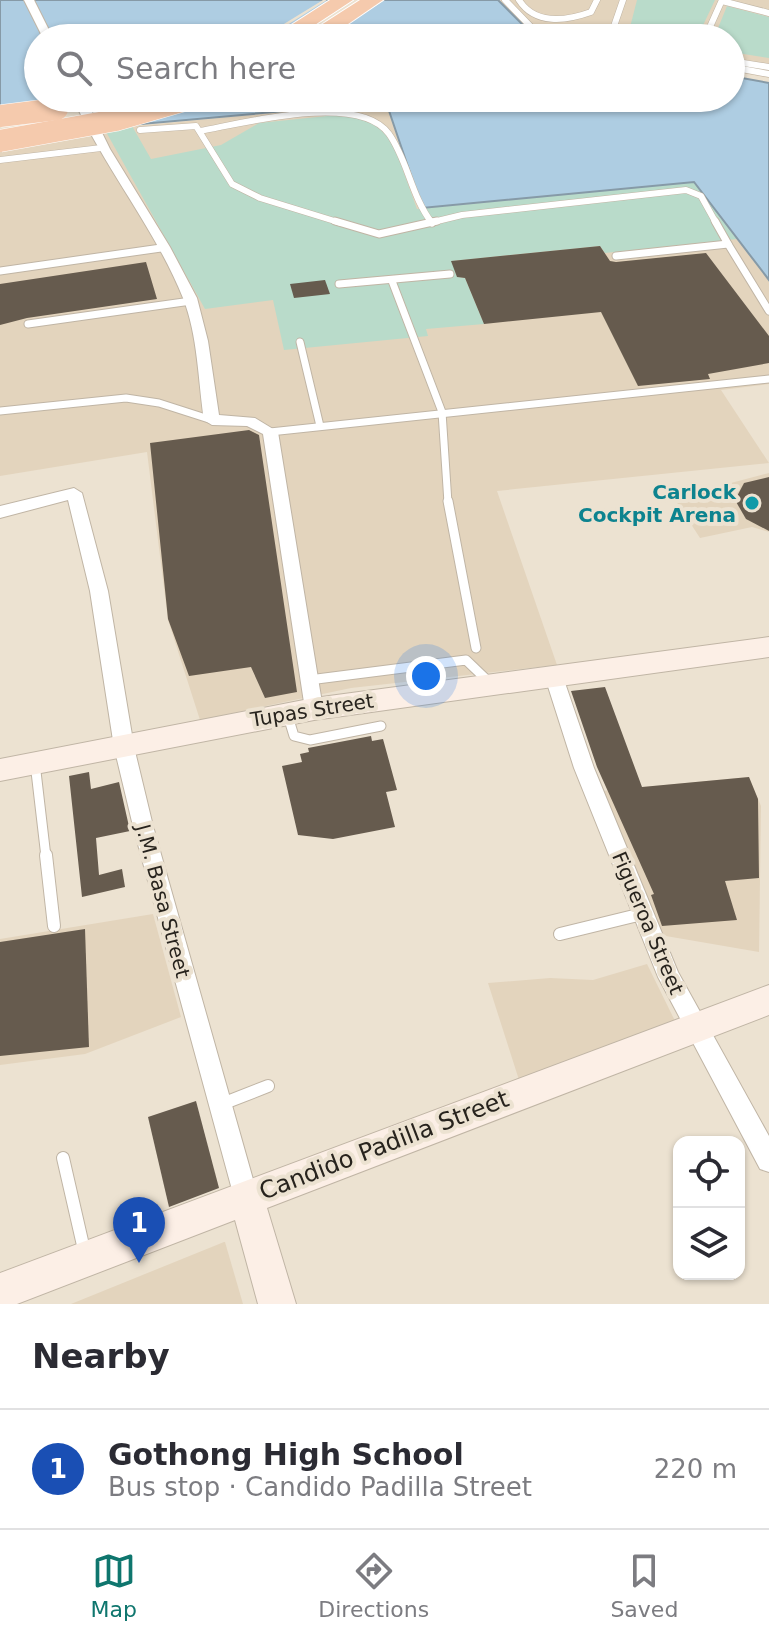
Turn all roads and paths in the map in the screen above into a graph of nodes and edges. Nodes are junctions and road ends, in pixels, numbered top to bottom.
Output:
1 (29, 0) edge
2 (343, 0) edge
3 (357, 0) edge
4 (373, 0) edge
5 (505, 0) edge
6 (519, 0) edge
7 (597, 0) edge
8 (623, 0) edge
9 (722, 0) edge
10 (769, 13) edge
11 (41, 24) edge
12 (304, 24) edge
13 (318, 24) edge
14 (336, 24) edge
15 (528, 24) edge
16 (615, 24) edge
17 (711, 24) edge
18 (745, 63) edge
19 (769, 67) edge
20 (745, 70) edge
21 (769, 74) edge
22 (26, 112) edge
23 (85, 112) edge
24 (85, 112) edge
25 (108, 112) edge
26 (144, 112) edge
27 (0, 116) edge
28 (0, 125) edge
29 (140, 130) dead end
30 (0, 131) edge
31 (200, 131) junction
32 (0, 141) edge
33 (101, 148) junction
34 (0, 160) edge
35 (432, 223) junction
36 (728, 244) junction
37 (161, 248) junction
38 (616, 256) dead end
39 (0, 271) edge
40 (450, 274) dead end
41 (392, 281) junction
42 (339, 284) dead end
43 (191, 301) junction
44 (769, 311) edge
45 (28, 324) dead end
46 (300, 342) dead end
47 (769, 379) edge
48 (0, 411) edge
49 (442, 412) junction
50 (212, 420) junction
51 (320, 426) junction
52 (270, 432) junction
53 (0, 512) edge
54 (769, 647) edge
55 (476, 648) dead end
56 (553, 674) junction
57 (309, 680) junction
58 (490, 683) junction
59 (314, 709) junction
60 (287, 713) junction
61 (381, 726) dead end
62 (124, 747) junction
63 (35, 763) junction
64 (0, 770) edge
65 (642, 914) junction
66 (54, 926) dead end
67 (560, 934) dead end
68 (769, 1000) edge
69 (694, 1027) junction
70 (268, 1086) dead end
71 (219, 1105) junction
72 (63, 1158) dead end
73 (769, 1160) edge
74 (246, 1197) junction
75 (86, 1261) junction
76 (0, 1292) edge
77 (277, 1304) edge

1 - 11 street
2 - 12 highway
3 - 13 highway
4 - 14 highway
5 - 15 lane
6 - 7 lane
8 - 16 lane
9 - 10 lane
9 - 17 lane
18 - 19 lane
20 - 21 lane
22 - 27 highway, bridge
23 - 33 street
24 - 28 highway
25 - 30 highway
26 - 32 highway, bridge
29 - 31 lane
31 - 35 lane
31 - 35 lane
33 - 34 lane
33 - 37 street
35 - 36 lane
36 - 38 lane
36 - 44 lane
37 - 39 lane
37 - 43 street
40 - 41 lane
41 - 42 lane
41 - 49 lane
43 - 45 lane
43 - 50 street
46 - 51 lane
47 - 49 lane
48 - 50 lane
49 - 51 lane
49 - 55 lane
50 - 52 street
51 - 52 lane
52 - 57 street
53 - 62 street, J.M. Basa Street
54 - 56 street, Tupas Street
56 - 58 street, Tupas Street
56 - 65 street, Figueroa Street
57 - 58 lane
57 - 59 street
58 - 59 street, Tupas Street
59 - 60 street, Tupas Street
60 - 61 lane
60 - 62 street, Tupas Street
62 - 63 street, Tupas Street
62 - 71 street, J.M. Basa Street
63 - 64 street, Tupas Street
63 - 66 lane
65 - 67 lane
65 - 69 street, Figueroa Street
68 - 69 street, Candido Padilla Street
69 - 73 street, Figueroa Street
69 - 74 street, Candido Padilla Street
70 - 71 lane
71 - 74 street, J.M. Basa Street
72 - 75 lane
74 - 75 street, Candido Padilla Street
74 - 77 street, J.M. Basa Street
75 - 76 street, Candido Padilla Street

